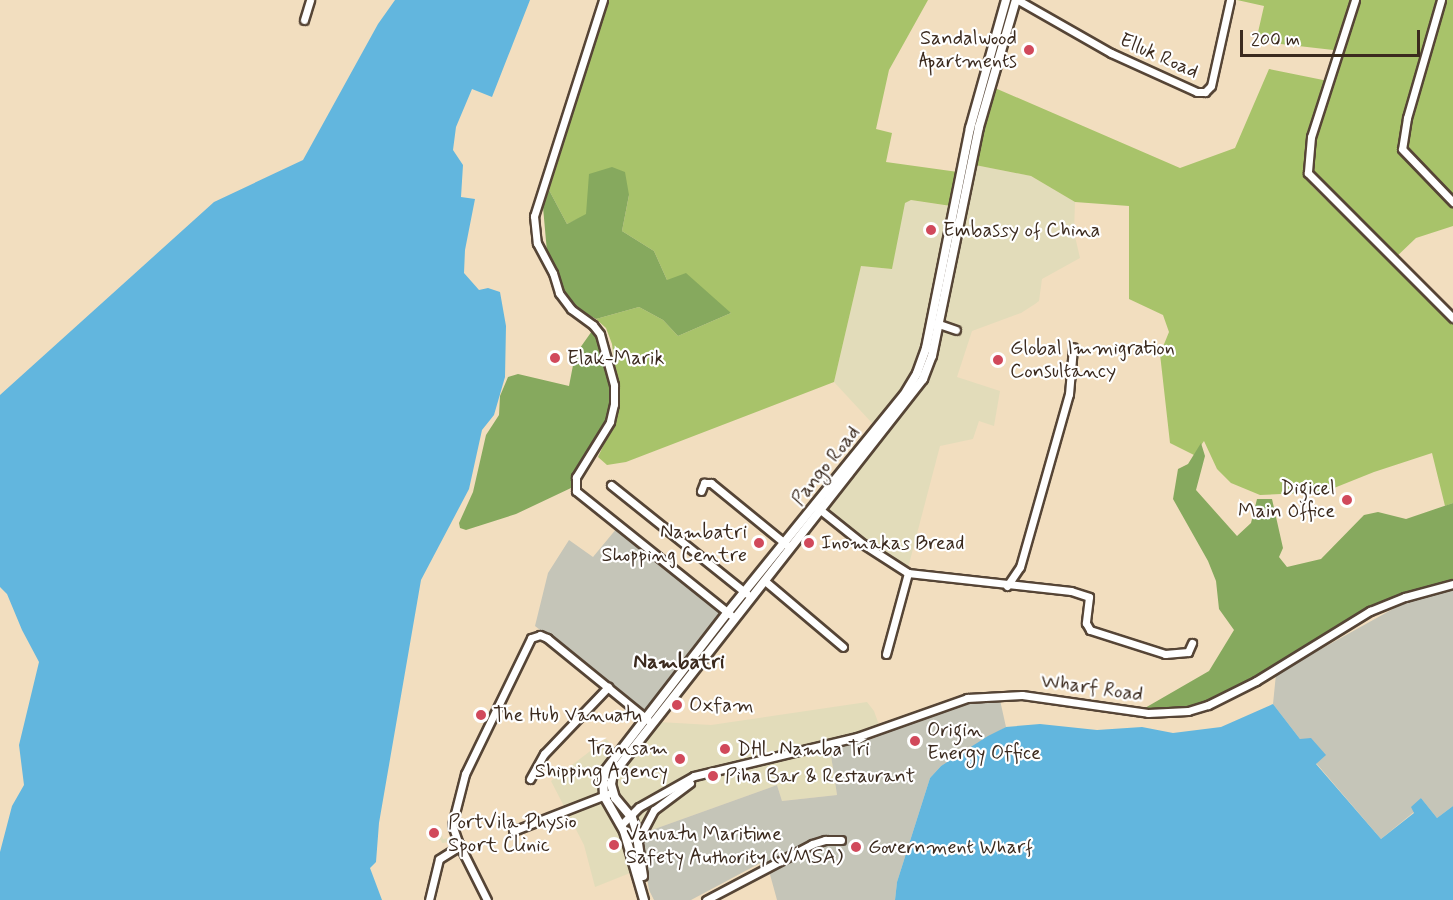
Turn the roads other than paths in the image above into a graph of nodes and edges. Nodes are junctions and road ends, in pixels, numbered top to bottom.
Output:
1 (309, 0) edge
2 (603, 0) edge
3 (1006, 0) edge
4 (1017, 0) edge
5 (1230, 0) edge
6 (1355, 0) edge
7 (1441, 0) edge
8 (304, 20) dead end
9 (1453, 202) edge
10 (1453, 318) edge
11 (935, 323) junction
12 (956, 330) dead end
13 (1073, 347) dead end
14 (611, 485) dead end
15 (701, 491) dead end
16 (818, 508) junction
17 (784, 542) junction
18 (791, 548) junction
19 (908, 573) junction
20 (765, 581) junction
21 (1453, 584) edge
22 (1007, 586) junction
23 (748, 595) junction
24 (728, 612) junction
25 (736, 618) junction
26 (1192, 643) dead end
27 (843, 647) dead end
28 (886, 654) dead end
29 (609, 687) junction
30 (649, 721) junction
31 (708, 772) junction
32 (530, 779) dead end
33 (613, 792) junction
34 (604, 796) junction
35 (629, 815) junction
36 (622, 827) junction
37 (640, 828) junction
38 (513, 831) dead end
39 (841, 840) dead end
40 (460, 846) junction
41 (429, 900) edge
42 (487, 900) edge
43 (645, 900) edge
44 (706, 900) edge

1 - 8 street
2 - 24 street
3 - 11 street, Pango Road
4 - 5 street, Elluk Road
4 - 11 street, Pango Road
6 - 10 street
7 - 9 street
11 - 12 street
11 - 16 street, Pango Road
13 - 22 street
14 - 23 street
15 - 17 street
16 - 17 street, Pango Road
16 - 18 street, Pango Road
16 - 19 street
17 - 18 street
17 - 23 street, Pango Road
18 - 20 street, Pango Road
19 - 22 street
19 - 28 street
20 - 23 street, Pango Road
20 - 27 street
21 - 31 street, Wharf Road
22 - 26 street
23 - 24 street, Pango Road
23 - 25 street, Pango Road
24 - 25 street
24 - 30 street, Pango Road
25 - 30 street, Pango Road
29 - 30 street
29 - 32 street
29 - 40 street
30 - 33 street, Pango Road
30 - 34 street, Pango Road
31 - 35 street, Wharf Road
31 - 37 street, Wharf Road
33 - 34 street
33 - 35 street
34 - 36 street
34 - 38 street
35 - 36 street, Wharf Road
35 - 37 street
36 - 37 street
36 - 43 street
37 - 43 street
39 - 44 street
40 - 41 street
40 - 42 street

